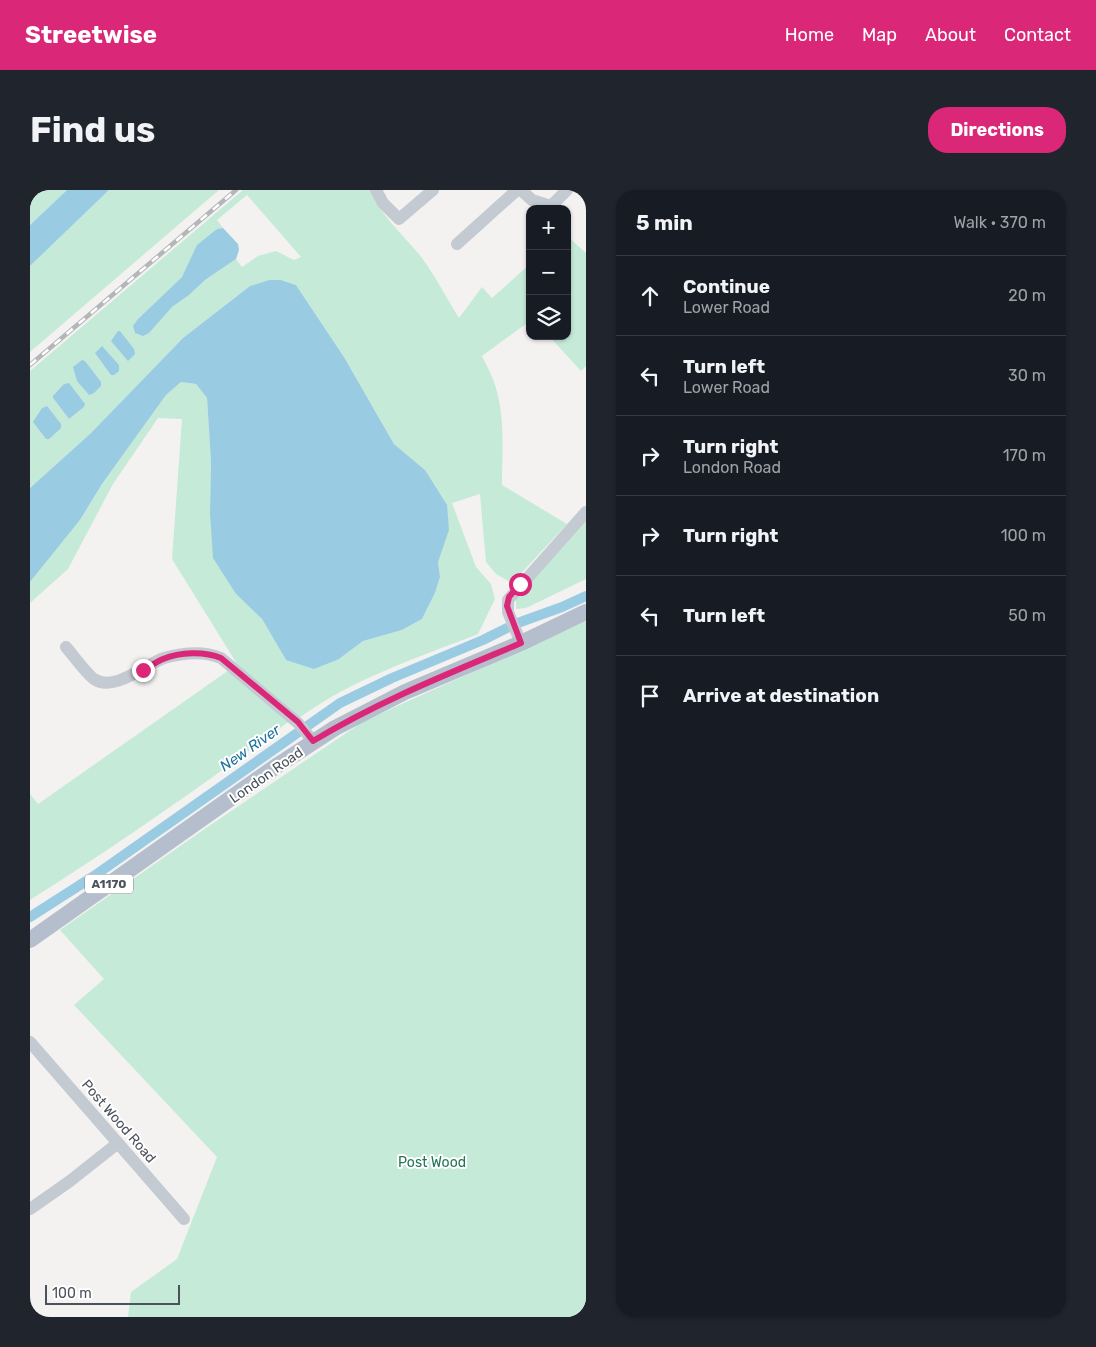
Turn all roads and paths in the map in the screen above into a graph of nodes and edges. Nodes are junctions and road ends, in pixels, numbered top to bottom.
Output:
1 (376, 190) edge
2 (433, 190) edge
3 (517, 190) edge
4 (521, 190) edge
5 (566, 190) edge
6 (457, 244) dead end
7 (586, 512) edge
8 (586, 612) edge
9 (515, 631) junction
10 (66, 647) dead end
11 (307, 732) junction
12 (30, 940) edge
13 (30, 1042) edge
14 (118, 1143) junction
15 (30, 1209) edge
16 (184, 1219) dead end

1 - 2 street
3 - 6 street
4 - 5 street
7 - 9 street
8 - 9 main road, A1170
9 - 11 main road, London Road / A1170
10 - 11 street
11 - 12 main road, London Road / A1170
13 - 14 street, Post Wood Road
14 - 15 street
14 - 16 street, Post Wood Road

